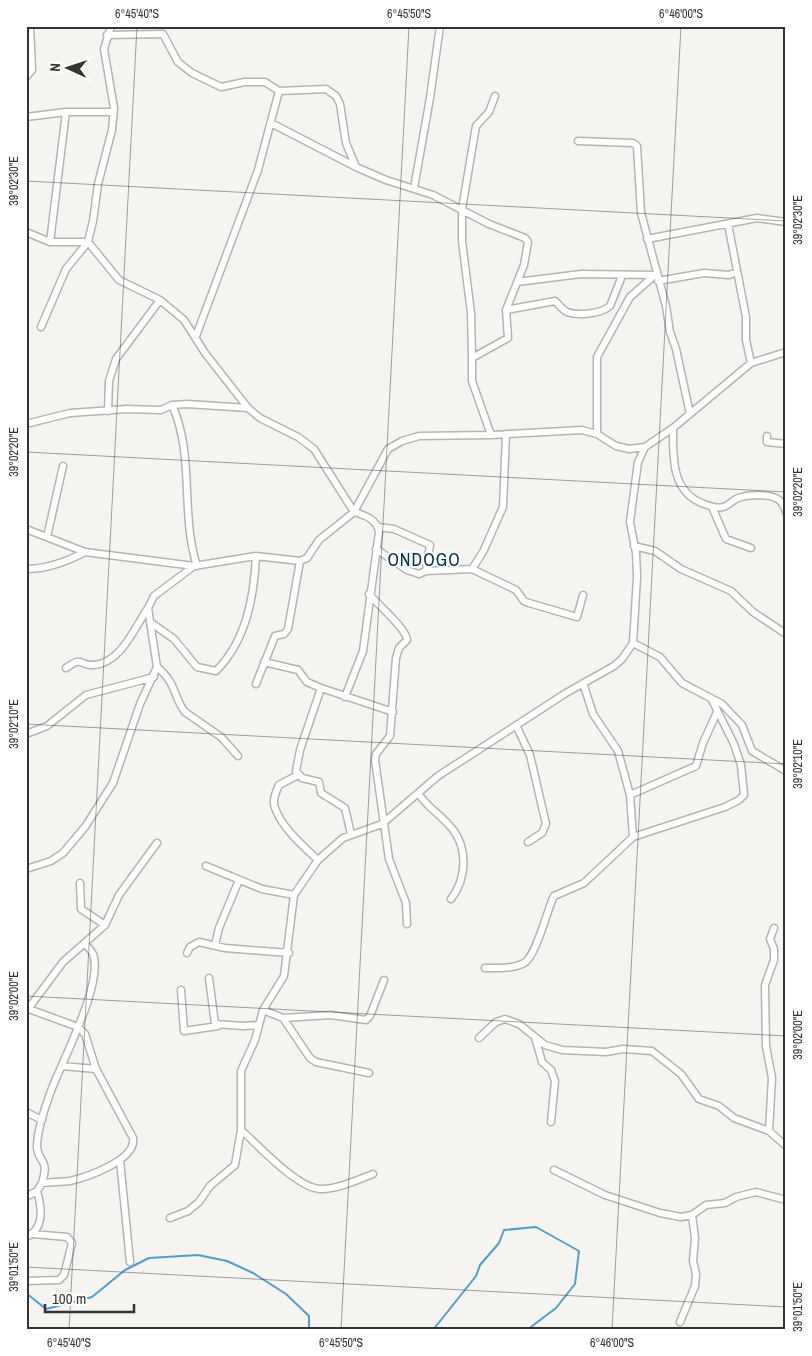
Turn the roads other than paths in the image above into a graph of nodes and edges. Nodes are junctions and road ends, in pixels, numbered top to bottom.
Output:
1 (30, 26) edge
2 (111, 26) edge
3 (440, 26) edge
4 (107, 35) junction
5 (28, 36) edge
6 (26, 77) edge
7 (280, 91) junction
8 (495, 96) dead end
9 (66, 112) junction
10 (113, 112) junction
11 (26, 117) edge
12 (272, 123) junction
13 (578, 141) dead end
14 (356, 167) junction
15 (414, 188) junction
16 (462, 209) junction
17 (786, 222) edge
18 (728, 224) junction
19 (26, 232) edge
20 (647, 239) junction
21 (50, 242) junction
22 (88, 242) junction
23 (737, 272) junction
24 (622, 276) junction
25 (657, 277) junction
26 (517, 282) junction
27 (160, 300) junction
28 (506, 310) junction
29 (41, 327) dead end
30 (196, 336) junction
31 (786, 352) edge
32 (472, 358) junction
33 (751, 363) junction
34 (172, 405) junction
35 (248, 408) junction
36 (108, 411) junction
37 (690, 414) junction
38 (26, 424) edge
39 (672, 428) junction
40 (506, 434) junction
41 (597, 434) junction
42 (491, 436) junction
43 (767, 436) dead end
44 (786, 444) edge
45 (645, 447) junction
46 (63, 466) dead end
47 (712, 507) junction
48 (354, 512) junction
49 (786, 512) edge
50 (378, 527) junction
51 (26, 530) edge
52 (47, 537) junction
53 (634, 546) junction
54 (751, 548) dead end
55 (376, 549) junction
56 (85, 552) junction
57 (256, 556) junction
58 (300, 561) junction
59 (196, 566) junction
60 (26, 569) edge
61 (472, 569) junction
62 (426, 571) junction
63 (369, 594) junction
64 (583, 595) dead end
65 (148, 608) junction
66 (150, 622) junction
67 (786, 634) edge
68 (632, 643) junction
69 (264, 662) junction
70 (158, 667) junction
71 (66, 668) dead end
72 (154, 677) junction
73 (583, 683) junction
74 (256, 684) dead end
75 (321, 688) junction
76 (345, 697) junction
77 (711, 698) junction
78 (393, 712) junction
79 (717, 712) junction
80 (516, 725) junction
81 (26, 734) edge
82 (238, 756) dead end
83 (786, 771) edge
84 (298, 775) junction
85 (418, 793) junction
86 (630, 795) junction
87 (382, 824) junction
88 (351, 834) junction
89 (633, 837) junction
90 (528, 842) dead end
91 (157, 843) dead end
92 (318, 860) junction
93 (206, 866) dead end
94 (26, 869) edge
95 (239, 880) junction
96 (80, 883) dead end
97 (294, 896) junction
98 (451, 899) dead end
99 (407, 924) dead end
100 (105, 925) junction
101 (774, 928) dead end
102 (86, 945) junction
103 (215, 945) junction
104 (187, 953) dead end
105 (289, 953) junction
106 (485, 968) dead end
107 (209, 978) dead end
108 (384, 980) dead end
109 (181, 990) dead end
110 (27, 1008) edge
111 (262, 1010) junction
112 (283, 1018) junction
113 (258, 1025) junction
114 (218, 1026) junction
115 (78, 1027) junction
116 (535, 1037) junction
117 (479, 1038) dead end
118 (62, 1066) junction
119 (96, 1069) junction
120 (369, 1073) dead end
121 (26, 1112) edge
122 (42, 1120) junction
123 (551, 1122) dead end
124 (241, 1130) junction
125 (769, 1131) junction
126 (786, 1146) edge
127 (120, 1160) junction
128 (554, 1170) dead end
129 (374, 1174) dead end
130 (42, 1183) junction
131 (36, 1191) junction
132 (26, 1197) edge
133 (786, 1200) edge
134 (692, 1215) junction
135 (170, 1218) dead end
136 (30, 1235) edge
137 (130, 1262) dead end
138 (26, 1281) edge
139 (680, 1322) dead end

1 - 5 street
2 - 4 street
3 - 15 street
4 - 7 street
4 - 10 street
5 - 6 street
7 - 12 street
7 - 14 street
8 - 16 street
9 - 10 street
9 - 11 street
9 - 21 street
10 - 22 street
12 - 14 street
12 - 30 street
13 - 20 street
14 - 15 street
15 - 16 street
16 - 26 street
16 - 32 street
17 - 18 street
18 - 20 street
18 - 23 street
19 - 21 street
20 - 25 street
21 - 22 street
22 - 27 street
22 - 29 street
23 - 25 street
23 - 33 street
24 - 25 street
24 - 26 street
24 - 28 street
25 - 37 street
25 - 41 street
26 - 28 street
27 - 30 street
27 - 36 street
28 - 32 street
30 - 35 street
31 - 33 street
32 - 42 street
33 - 37 street
34 - 35 street
34 - 36 street
34 - 59 street
35 - 48 street
36 - 38 street
37 - 39 street
39 - 45 street
39 - 47 street
40 - 41 street
40 - 42 street
40 - 61 street
41 - 45 street
42 - 48 street
43 - 44 street
45 - 53 street
46 - 52 street
47 - 49 street
47 - 54 street
48 - 50 street
48 - 58 street
50 - 55 street
50 - 62 street
51 - 52 street
52 - 56 street
53 - 67 street
53 - 68 street
55 - 62 street
55 - 63 street
56 - 59 street
56 - 60 street
57 - 58 street
57 - 59 street
57 - 66 street
58 - 69 street
59 - 65 street
61 - 62 street
61 - 64 street
63 - 76 street
63 - 78 street
65 - 66 street
65 - 71 street
66 - 70 street
68 - 73 street
68 - 77 street
69 - 74 street
69 - 75 street
70 - 72 street
70 - 82 street
72 - 81 street
72 - 94 street
73 - 80 street
73 - 86 street
75 - 76 street
75 - 84 street
76 - 78 street
77 - 79 street
77 - 83 street
78 - 87 street
79 - 86 street
79 - 89 street
80 - 85 street
80 - 90 street
84 - 88 street
84 - 92 street
85 - 87 street
85 - 98 street
86 - 89 street
87 - 88 street
87 - 99 street
88 - 92 street
89 - 106 street
91 - 100 street
92 - 97 street
93 - 95 street
95 - 97 street
95 - 103 street
96 - 100 street
97 - 105 street
100 - 102 street
101 - 125 street
102 - 110 street
102 - 115 street
103 - 104 street
103 - 105 street
105 - 111 street
107 - 114 street
108 - 112 street
109 - 114 street
110 - 115 street
111 - 112 street
111 - 113 street
112 - 120 street
113 - 114 street
113 - 124 street
115 - 118 street
115 - 119 street
116 - 117 street
116 - 123 street
116 - 125 street
118 - 119 street
118 - 122 street
119 - 127 street
121 - 122 street
122 - 130 street
124 - 129 street
124 - 135 street
125 - 126 street
127 - 130 street
127 - 137 street
128 - 134 street
130 - 131 street
131 - 132 street
131 - 136 street
133 - 134 street
134 - 139 street
136 - 138 street

